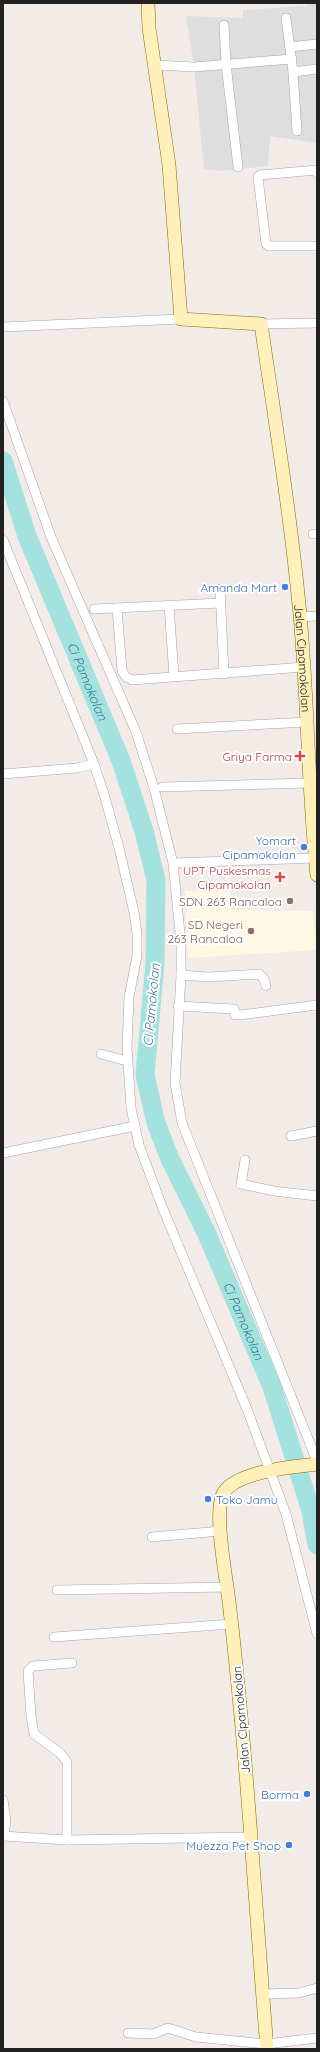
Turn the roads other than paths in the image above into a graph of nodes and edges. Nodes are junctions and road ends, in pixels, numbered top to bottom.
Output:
1 (148, 3) edge
2 (286, 18) dead end
3 (224, 25) dead end
4 (317, 44) edge
5 (290, 48) junction
6 (292, 59) junction
7 (226, 64) junction
8 (155, 65) junction
9 (317, 69) edge
10 (294, 72) junction
11 (297, 131) dead end
12 (238, 167) dead end
13 (317, 173) edge
14 (317, 246) edge
15 (181, 319) junction
16 (317, 323) edge
17 (260, 324) junction
18 (3, 327) edge
19 (3, 402) edge
20 (3, 540) edge
21 (220, 589) dead end
22 (221, 603) junction
23 (170, 606) junction
24 (117, 608) junction
25 (94, 609) dead end
26 (317, 616) edge
27 (300, 617) junction
28 (304, 667) junction
29 (224, 674) junction
30 (174, 676) junction
31 (307, 722) junction
32 (177, 729) dead end
33 (313, 756) edge
34 (94, 764) junction
35 (3, 774) edge
36 (310, 783) junction
37 (162, 787) dead end
38 (314, 821) edge
39 (315, 858) junction
40 (174, 863) junction
41 (317, 875) edge
42 (181, 975) junction
43 (266, 986) dead end
44 (317, 1005) edge
45 (178, 1006) junction
46 (101, 1054) dead end
47 (127, 1061) junction
48 (135, 1126) junction
49 (317, 1131) edge
50 (291, 1136) dead end
51 (3, 1153) edge
52 (245, 1160) dead end
53 (317, 1196) edge
54 (314, 1464) edge
55 (275, 1471) junction
56 (221, 1531) junction
57 (152, 1537) dead end
58 (228, 1587) junction
59 (57, 1590) dead end
60 (232, 1624) junction
61 (317, 1634) edge
62 (54, 1637) dead end
63 (72, 1663) dead end
64 (3, 1800) edge
65 (3, 1836) edge
66 (250, 1837) junction
67 (67, 1840) junction
68 (317, 1988) edge
69 (263, 1994) junction
70 (128, 2034) dead end
71 (317, 2038) edge
72 (266, 2046) edge

1 - 8 street
2 - 5 street
3 - 7 street
4 - 5 street
5 - 6 street
6 - 7 street
6 - 10 street
7 - 8 street
7 - 12 street
8 - 15 street
9 - 10 street
10 - 11 street
13 - 14 street
15 - 17 street
15 - 18 street
16 - 17 street
17 - 27 street, Jalan Cipamokolan
19 - 40 street
20 - 34 street
21 - 22 street
22 - 23 street
22 - 29 street
23 - 24 street
23 - 30 street
24 - 25 street
24 - 30 street
26 - 27 street
27 - 28 street, Jalan Cipamokolan
28 - 29 street
28 - 31 street, Jalan Cipamokolan
29 - 30 street
31 - 32 street
31 - 33 street, Jalan Cipamokolan
33 - 36 street, Jalan Cipamokolan
34 - 35 street
34 - 47 street
36 - 37 street
36 - 38 street, Jalan Cipamokolan
38 - 39 street, Jalan Cipamokolan
39 - 40 street
39 - 41 street, Jalan Cipamokolan
40 - 42 street
42 - 43 street
42 - 45 street
44 - 45 street
45 - 54 street
46 - 47 street
47 - 48 street
48 - 51 street
48 - 55 street
49 - 50 street
52 - 53 street
54 - 55 street, Jalan Cipamokolan
55 - 56 street, Jalan Cipamokolan
55 - 61 street
56 - 57 street
56 - 58 street, Jalan Cipamokolan
58 - 59 street
58 - 60 street, Jalan Cipamokolan
60 - 62 street
60 - 66 street, Jalan Cipamokolan
63 - 67 street
64 - 65 street
65 - 67 street
66 - 67 street
66 - 69 street, Jalan Cipamokolan
68 - 69 street
69 - 72 street, Jalan Cipamokolan
70 - 72 street
71 - 72 street

